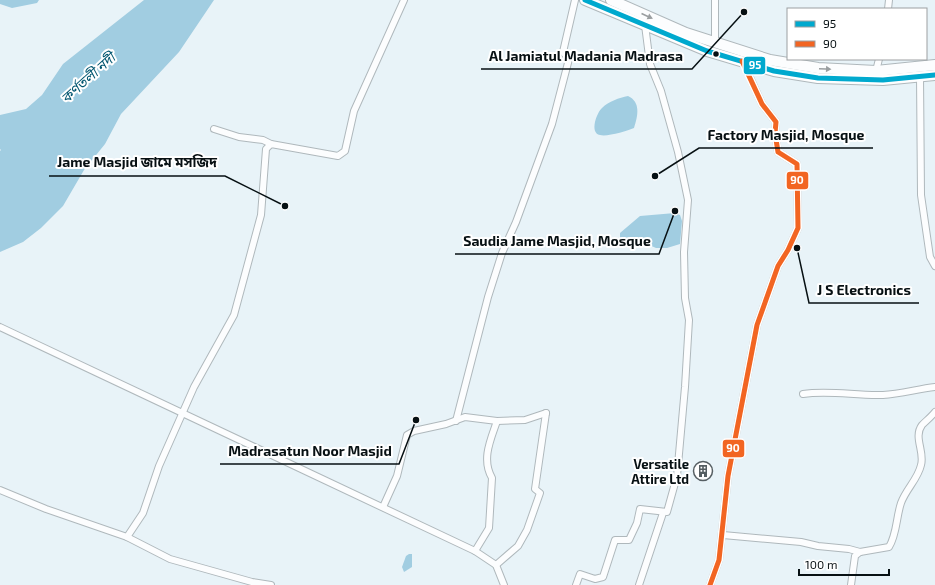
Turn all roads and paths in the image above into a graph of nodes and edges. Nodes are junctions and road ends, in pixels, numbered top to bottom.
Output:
1 (404, 0) edge
2 (575, 0) edge
3 (585, 0) edge
4 (612, 0) edge
5 (715, 0) edge
6 (645, 25) junction
7 (715, 42) junction
8 (879, 60) edge
9 (742, 61) junction
10 (935, 65) edge
11 (876, 71) junction
12 (935, 75) edge
13 (920, 76) junction
14 (214, 129) dead end
15 (271, 144) junction
16 (935, 266) edge
17 (0, 326) edge
18 (935, 387) edge
19 (803, 394) dead end
20 (935, 412) edge
21 (182, 414) junction
22 (456, 421) junction
23 (497, 421) junction
24 (0, 490) edge
25 (383, 507) junction
26 (663, 513) junction
27 (722, 535) junction
28 (126, 537) junction
29 (474, 551) junction
30 (860, 552) junction
31 (496, 565) junction
32 (271, 585) edge
33 (504, 585) edge
34 (576, 585) edge
35 (639, 585) edge
36 (710, 585) edge
37 (851, 585) edge

1 - 15 street
2 - 22 street
3 - 6 highway
4 -> 7 highway
5 - 7 street
6 - 9 highway
6 - 26 street
7 -> 11 highway
8 - 11 street
9 - 13 highway
9 - 27 street
10 - 11 highway
12 - 13 highway
13 - 16 street
14 - 15 street
15 - 21 street
17 - 21 street
18 - 19 street
20 - 30 street
21 - 25 street
21 - 28 street
22 - 23 street
22 - 25 street
23 - 29 street
23 - 31 street
24 - 28 street
25 - 29 street
26 - 34 street
26 - 35 street
27 - 30 street
27 - 36 street
28 - 32 street
29 - 31 street
30 - 37 street
31 - 33 street

